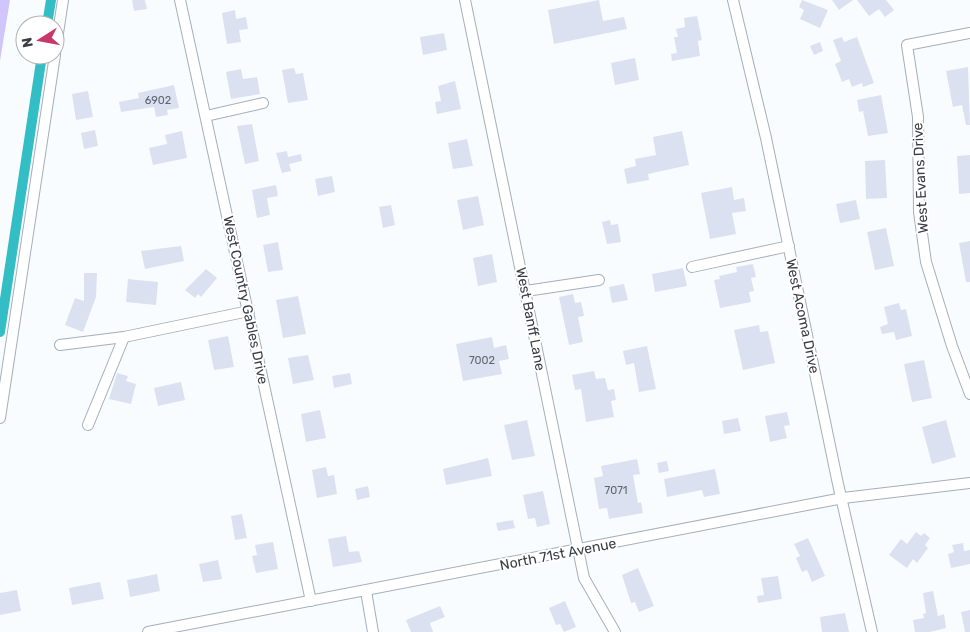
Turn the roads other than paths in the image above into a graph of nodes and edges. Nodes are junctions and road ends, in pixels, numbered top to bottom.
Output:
1 (63, 0) edge
2 (180, 0) edge
3 (465, 0) edge
4 (733, 0) edge
5 (61, 15) edge
6 (970, 33) edge
7 (53, 65) edge
8 (264, 103) dead end
9 (206, 116) junction
10 (789, 246) junction
11 (692, 267) dead end
12 (600, 280) dead end
13 (526, 291) junction
14 (249, 311) junction
15 (124, 337) junction
16 (60, 345) dead end
17 (970, 394) edge
18 (0, 418) edge
19 (88, 425) dead end
20 (970, 483) edge
21 (843, 498) junction
22 (578, 550) junction
23 (366, 591) junction
24 (311, 601) junction
25 (164, 630) edge
26 (148, 632) edge
27 (373, 632) edge
28 (615, 632) edge
29 (872, 632) edge

1 - 5 street
2 - 9 street, West Country Gables Drive
3 - 13 street, West Banff Lane
4 - 10 street, West Acoma Drive
6 - 17 street, West Evans Drive
7 - 18 street
8 - 9 street
9 - 14 street, West Country Gables Drive
10 - 11 street
10 - 21 street, West Acoma Drive
12 - 13 street
13 - 22 street, West Banff Lane
14 - 15 street
14 - 24 street, West Country Gables Drive
15 - 16 street
15 - 19 street
20 - 21 street, North 71st Avenue
21 - 22 street, North 71st Avenue
21 - 29 street, West Acoma Drive
22 - 23 street, North 71st Avenue
22 - 28 street, West Banff Lane
23 - 24 street, North 71st Avenue
23 - 27 street
24 - 25 street, North 71st Avenue
25 - 26 street, North 71st Avenue

